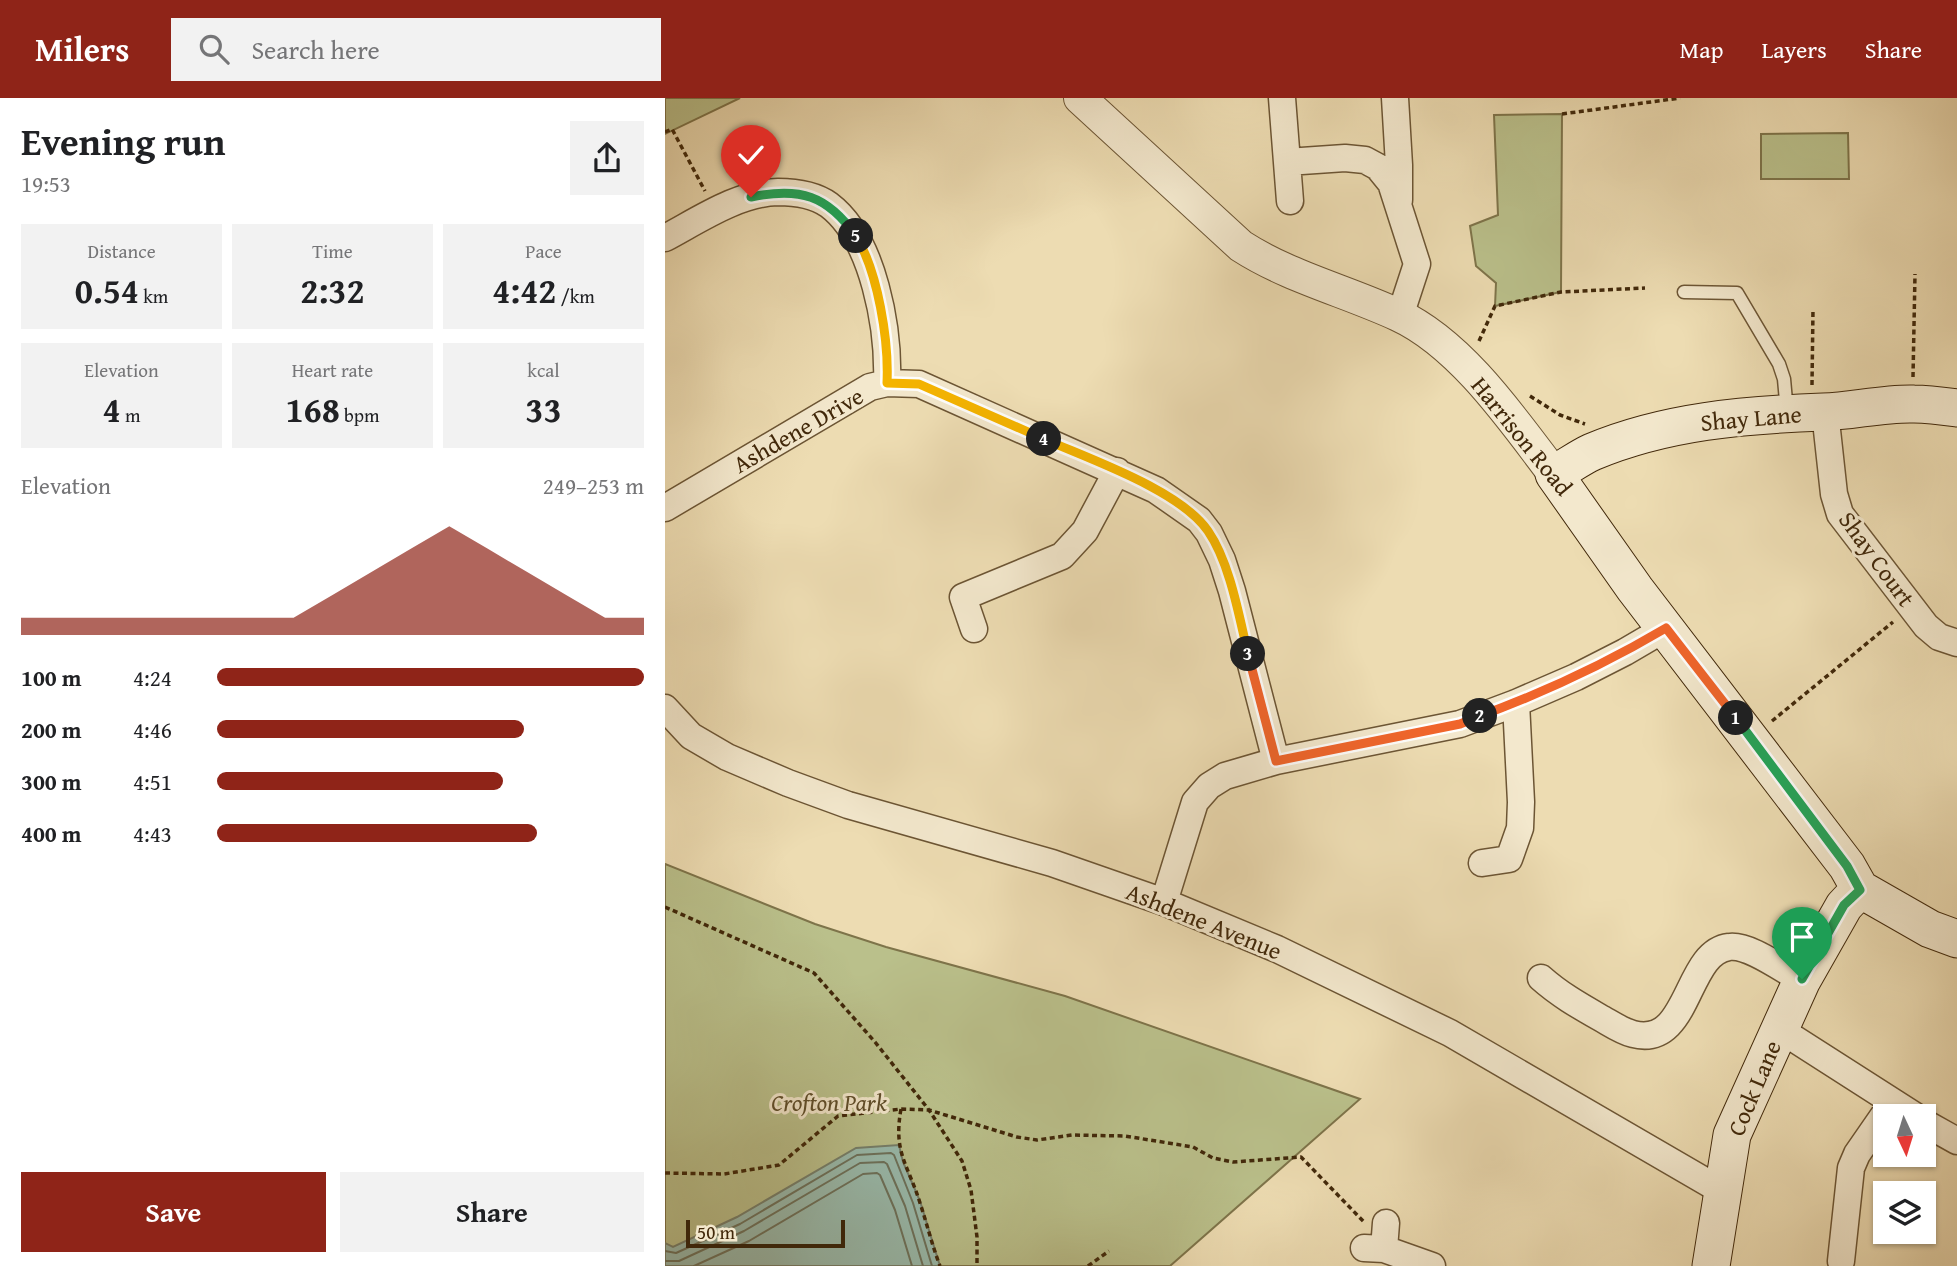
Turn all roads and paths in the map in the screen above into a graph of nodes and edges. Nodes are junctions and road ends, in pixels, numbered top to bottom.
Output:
1 (1080, 98) edge
2 (1282, 98) edge
3 (1395, 98) edge
4 (1680, 98) edge
5 (1562, 114) dead end
6 (665, 132) edge
7 (1287, 162) junction
8 (1290, 201) dead end
9 (1398, 202) junction
10 (715, 211) junction
11 (665, 238) edge
12 (1915, 274) dead end
13 (1645, 288) dead end
14 (1683, 292) dead end
15 (1813, 309) dead end
16 (1400, 316) junction
17 (1467, 368) junction
18 (887, 383) junction
19 (1526, 393) dead end
20 (1913, 404) junction
21 (1957, 408) edge
22 (1808, 412) junction
23 (1594, 426) dead end
24 (1117, 471) junction
25 (1555, 474) junction
26 (665, 508) edge
27 (1912, 607) junction
28 (1666, 628) junction
29 (974, 629) dead end
30 (1957, 643) edge
31 (1516, 703) junction
32 (665, 708) edge
33 (1751, 737) junction
34 (1276, 761) junction
35 (1482, 863) dead end
36 (1860, 890) junction
37 (1164, 902) junction
38 (665, 907) edge
39 (1957, 939) edge
40 (1802, 979) junction
41 (1556, 981) dead end
42 (1779, 1029) junction
43 (1893, 1102) junction
44 (1896, 1104) edge
45 (901, 1109) junction
46 (929, 1110) junction
47 (1936, 1129) edge
48 (1957, 1141) edge
49 (665, 1173) edge
50 (1722, 1191) junction
51 (1378, 1240) joint
52 (1109, 1251) dead end
53 (1840, 1261) dead end
54 (940, 1266) edge
55 (977, 1266) edge
56 (1088, 1266) edge
57 (1432, 1266) edge
58 (1711, 1266) edge

1 - 16 street, Harrison Road
2 - 7 street
3 - 9 street
4 - 5 path
6 - 10 path
7 - 8 street
7 - 9 street
9 - 16 street
10 - 11 street
10 - 18 street
12 - 20 path
13 - 17 path
14 - 22 lane
15 - 22 path
16 - 17 street, Harrison Road
17 - 25 street, Harrison Road
18 - 24 street, Ashdene Drive
18 - 26 street, Ashdene Drive
19 - 23 path
20 - 21 main road, Shay Lane
20 - 22 main road, Shay Lane
22 - 25 main road, Shay Lane
22 - 27 street, Shay Court
24 - 29 street
24 - 34 street, Ashdene Drive
25 - 28 main road, Harrison Road
27 - 30 street, Shay Court
27 - 33 path
28 - 31 street
28 - 33 main road, Harrison Road
31 - 34 street
31 - 35 street
32 - 37 street, Ashdene Avenue
33 - 36 main road, Harrison Road
34 - 37 street
36 - 39 main road
36 - 40 main road, Cock Lane
37 - 50 street, Ashdene Avenue
38 - 46 path
40 - 41 street
40 - 42 main road, Cock Lane
42 - 43 street
42 - 50 main road, Cock Lane
43 - 44 street
43 - 53 street
45 - 46 path
45 - 49 path
45 - 54 path
46 - 51 path
46 - 55 path
47 - 48 street
50 - 58 main road, Cock Lane
51 - 57 street
52 - 56 path

